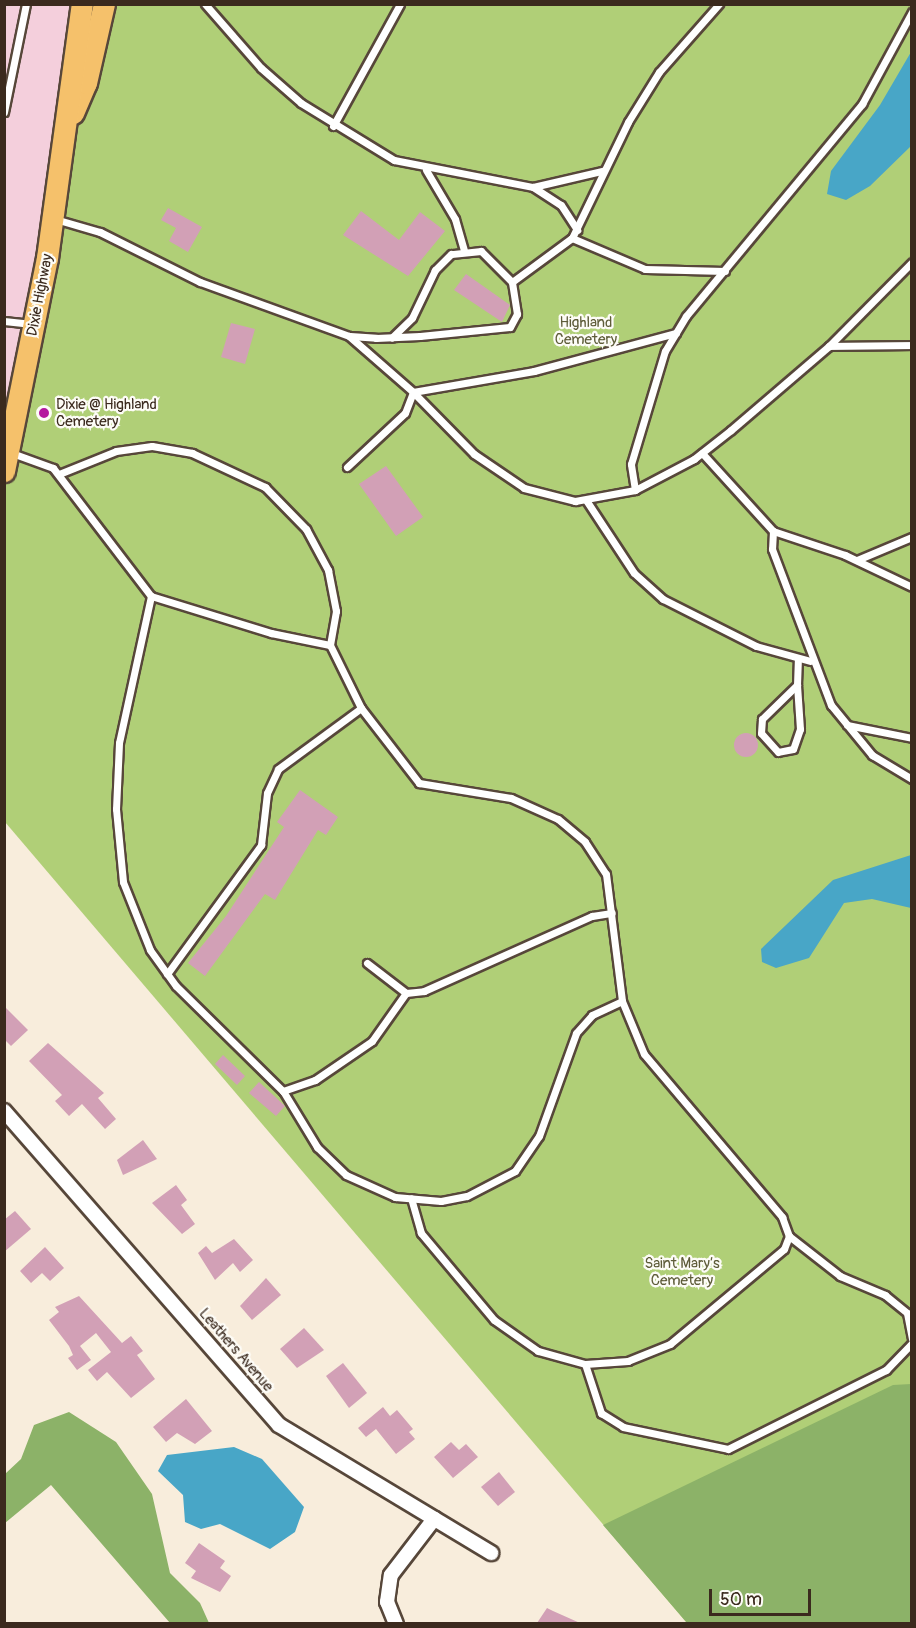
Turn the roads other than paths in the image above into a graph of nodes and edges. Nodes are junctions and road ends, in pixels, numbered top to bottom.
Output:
1 (26, 4) edge
2 (82, 4) edge
3 (104, 4) edge
4 (205, 4) edge
5 (400, 4) edge
6 (719, 4) edge
7 (912, 12) edge
8 (4, 112) edge
9 (70, 119) junction
10 (333, 126) junction
11 (426, 170) junction
12 (602, 171) junction
13 (533, 187) junction
14 (54, 218) junction
15 (577, 230) junction
16 (572, 238) junction
17 (464, 250) junction
18 (912, 262) edge
19 (725, 271) junction
20 (512, 282) junction
21 (4, 321) edge
22 (34, 324) junction
23 (676, 333) junction
24 (349, 336) junction
25 (392, 337) junction
26 (912, 345) edge
27 (829, 346) junction
28 (413, 392) junction
29 (7, 450) edge
30 (702, 453) junction
31 (347, 467) dead end
32 (59, 474) junction
33 (635, 490) junction
34 (586, 500) junction
35 (773, 531) junction
36 (912, 537) edge
37 (857, 560) junction
38 (912, 587) edge
39 (151, 596) junction
40 (330, 645) junction
41 (798, 660) junction
42 (810, 661) junction
43 (797, 686) junction
44 (361, 708) junction
45 (847, 725) junction
46 (912, 738) edge
47 (912, 779) edge
48 (612, 913) junction
49 (368, 963) dead end
50 (167, 974) junction
51 (406, 993) junction
52 (622, 1001) junction
53 (283, 1091) junction
54 (4, 1111) edge
55 (411, 1198) junction
56 (789, 1236) junction
57 (912, 1341) edge
58 (585, 1364) junction
59 (434, 1519) junction
60 (491, 1553) dead end
61 (396, 1623) edge

1 - 8 lane
2 - 9 main road, Dixie Highway
3 - 9 main road, Dixie Highway
4 - 10 lane
5 - 10 lane
6 - 12 lane
7 - 19 lane
9 - 14 main road, Dixie Highway
10 - 11 lane
11 - 13 lane
11 - 17 lane
12 - 13 lane
12 - 15 lane
13 - 15 lane
14 - 22 main road, Dixie Highway
14 - 24 lane
15 - 16 lane
16 - 19 lane
16 - 20 lane
17 - 20 lane
17 - 25 lane
18 - 27 lane
19 - 23 lane
20 - 25 lane
21 - 22 lane
22 - 29 main road, Dixie Highway
23 - 28 lane
23 - 33 lane
24 - 25 lane
24 - 28 lane
26 - 27 lane
27 - 30 lane
28 - 31 lane
28 - 34 lane
29 - 32 lane
30 - 33 lane
30 - 35 lane
32 - 39 lane
32 - 40 lane
33 - 34 lane
34 - 41 lane
35 - 37 lane
35 - 42 lane
36 - 37 lane
37 - 38 lane
39 - 40 lane
39 - 50 lane
40 - 44 lane
41 - 42 lane
41 - 43 lane
42 - 45 lane
43 - 43 lane
44 - 48 lane
44 - 50 lane
45 - 46 lane
45 - 47 lane
48 - 51 lane
48 - 52 lane
49 - 51 lane
50 - 53 lane
51 - 53 lane
52 - 55 lane
52 - 56 lane
53 - 55 lane
54 - 59 street, Leathers Avenue
55 - 58 lane
56 - 57 lane
56 - 58 lane
57 - 58 lane
59 - 60 street, Leathers Avenue
59 - 61 street

